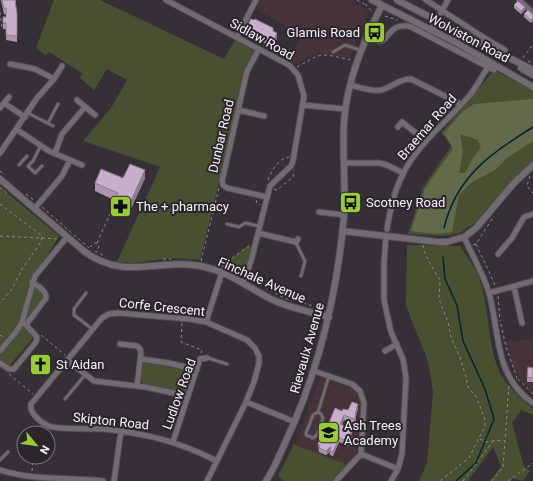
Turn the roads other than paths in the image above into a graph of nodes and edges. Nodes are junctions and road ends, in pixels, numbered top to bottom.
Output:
1 (166, 0) edge
2 (256, 0) edge
3 (372, 0) edge
4 (397, 0) edge
5 (426, 0) edge
6 (448, 0) edge
7 (519, 0) edge
8 (383, 3) edge
9 (442, 10) junction
10 (533, 13) edge
11 (436, 20) junction
12 (431, 30) junction
13 (366, 35) junction
14 (237, 37) junction
15 (491, 43) junction
16 (259, 49) junction
17 (361, 50) junction
18 (505, 50) dead end
19 (333, 52) dead end
20 (10, 64) dead end
21 (62, 66) dead end
22 (488, 67) junction
23 (494, 70) dead end
24 (533, 70) edge
25 (533, 75) edge
26 (54, 79) junction
27 (350, 85) junction
28 (533, 87) edge
29 (9, 97) dead end
30 (77, 100) dead end
31 (4, 103) junction
32 (58, 104) dead end
33 (461, 104) junction
34 (303, 105) junction
35 (84, 106) junction
36 (0, 108) edge
37 (345, 109) junction
38 (238, 110) junction
39 (26, 115) junction
40 (95, 115) dead end
41 (264, 116) dead end
42 (48, 123) junction
43 (53, 126) dead end
44 (398, 127) dead end
45 (16, 129) junction
46 (426, 141) junction
47 (41, 145) junction
48 (0, 153) edge
49 (55, 153) junction
50 (27, 156) dead end
51 (70, 160) junction
52 (22, 161) junction
53 (345, 163) junction
54 (18, 165) dead end
55 (82, 165) dead end
56 (533, 165) edge
57 (28, 166) junction
58 (42, 166) dead end
59 (403, 173) junction
60 (3, 178) edge
61 (267, 196) junction
62 (37, 206) junction
63 (319, 212) dead end
64 (344, 214) junction
65 (533, 214) edge
66 (227, 224) dead end
67 (260, 226) junction
68 (387, 229) dead end
69 (342, 232) junction
70 (258, 233) junction
71 (386, 236) junction
72 (464, 237) junction
73 (65, 239) junction
74 (297, 240) joint
75 (499, 243) dead end
76 (504, 248) junction
77 (498, 254) dead end
78 (223, 269) junction
79 (301, 276) dead end
80 (244, 277) junction
81 (32, 282) junction
82 (533, 282) edge
83 (514, 287) junction
84 (86, 293) dead end
85 (489, 293) junction
86 (527, 313) dead end
87 (520, 315) junction
88 (329, 317) junction
89 (206, 322) junction
90 (522, 323) dead end
91 (24, 324) junction
92 (92, 330) junction
93 (120, 344) dead end
94 (397, 344) junction
95 (0, 351) edge
96 (385, 351) dead end
97 (68, 358) junction
98 (207, 358) joint
99 (141, 360) junction
100 (0, 363) edge
101 (227, 364) dead end
102 (197, 370) junction
103 (314, 371) junction
104 (85, 375) junction
105 (329, 376) junction
106 (137, 386) junction
107 (188, 396) junction
108 (65, 399) dead end
109 (246, 402) junction
110 (533, 403) edge
111 (318, 412) junction
112 (295, 422) junction
113 (46, 424) joint
114 (121, 431) junction
115 (173, 442) junction
116 (8, 452) dead end
117 (360, 454) junction
118 (0, 460) edge
119 (217, 461) junction
120 (398, 469) junction
121 (0, 470) edge
122 (270, 480) edge
123 (103, 481) edge
124 (114, 481) edge
125 (207, 481) edge
126 (336, 481) edge
127 (392, 481) edge

1 - 14 street, Sidlaw Road
2 - 14 street
3 - 8 street, Wolviston Road
4 - 11 street
5 - 9 street, Wolviston Road
6 - 9 street
7 - 10 street
8 - 12 street, Wolviston Road
8 - 13 street, Rievaulx Avenue
9 - 11 street
9 - 15 street, Wolviston Road
11 - 12 street
11 - 15 street
12 - 28 street, Wolviston Road
13 - 17 street, Rievaulx Avenue
13 - 22 street
14 - 16 street, Sidlaw Road
15 - 18 street, Wolviston Road
15 - 24 street
15 - 25 street
16 - 34 street, Sidlaw Road
16 - 38 street, Dunbar Road
17 - 19 lane
17 - 27 street, Rievaulx Avenue
20 - 26 street
21 - 26 street
22 - 23 street
22 - 33 street, Braemar Road
26 - 39 street
27 - 33 street
27 - 37 street, Rievaulx Avenue
29 - 31 street
30 - 35 street
31 - 36 street
31 - 39 street
32 - 42 lane
33 - 46 street, Braemar Road
34 - 37 street
34 - 61 street, Sidlaw Road
35 - 40 street
35 - 49 street
37 - 53 street, Rievaulx Avenue
38 - 41 street
38 - 61 street, Dunbar Road
39 - 42 lane
39 - 45 street
42 - 43 lane
44 - 46 street
45 - 47 street
45 - 48 street
46 - 59 street, Braemar Road
47 - 49 street
47 - 57 lane
49 - 51 street
50 - 52 lane
51 - 55 street
51 - 62 street
52 - 54 lane
52 - 57 lane
53 - 59 street
53 - 64 street, Rievaulx Avenue
56 - 72 street
57 - 58 lane
59 - 68 street, Braemar Road
60 - 62 street, Finchale Avenue
61 - 67 street
62 - 73 street, Finchale Avenue
63 - 64 street
64 - 69 street, Rievaulx Avenue
65 - 76 street
66 - 67 lane
67 - 70 street
69 - 71 street
69 - 88 street, Rievaulx Avenue
70 - 74 street
70 - 80 street
71 - 72 street
71 - 94 street
72 - 85 street
73 - 78 street, Finchale Avenue
73 - 81 street
74 - 79 lane
75 - 76 street
76 - 77 street
78 - 80 street, Finchale Avenue
78 - 89 street
80 - 88 street, Finchale Avenue
81 - 91 street
81 - 91 street
82 - 83 street
83 - 85 street
83 - 87 street
84 - 92 lane
85 - 110 street
86 - 87 street
87 - 90 street
88 - 103 street, Rievaulx Avenue
89 - 92 street, Corfe Crescent
89 - 109 street, Corfe Crescent
91 - 95 street
91 - 100 street
92 - 97 street, Corfe Crescent
93 - 99 street
94 - 96 street
94 - 120 street
97 - 104 street
97 - 113 street, Corfe Crescent
98 - 101 lane
98 - 102 street, Ludlow Road
99 - 102 street
99 - 106 street
102 - 107 street, Ludlow Road
103 - 105 street
103 - 112 street, Rievaulx Avenue
104 - 106 street
104 - 108 lane
105 - 111 lane
105 - 117 street
106 - 107 street
107 - 115 street, Ludlow Road
109 - 112 street
109 - 119 street, Corfe Crescent
111 - 111 lane
112 - 122 street, Rievaulx Avenue
113 - 114 street, Skipton Road
114 - 115 street, Skipton Road
114 - 124 street
115 - 119 street, Skipton Road
116 - 118 lane
117 - 120 street
117 - 126 street
119 - 125 street, Corfe Crescent
120 - 127 street
121 - 123 street

